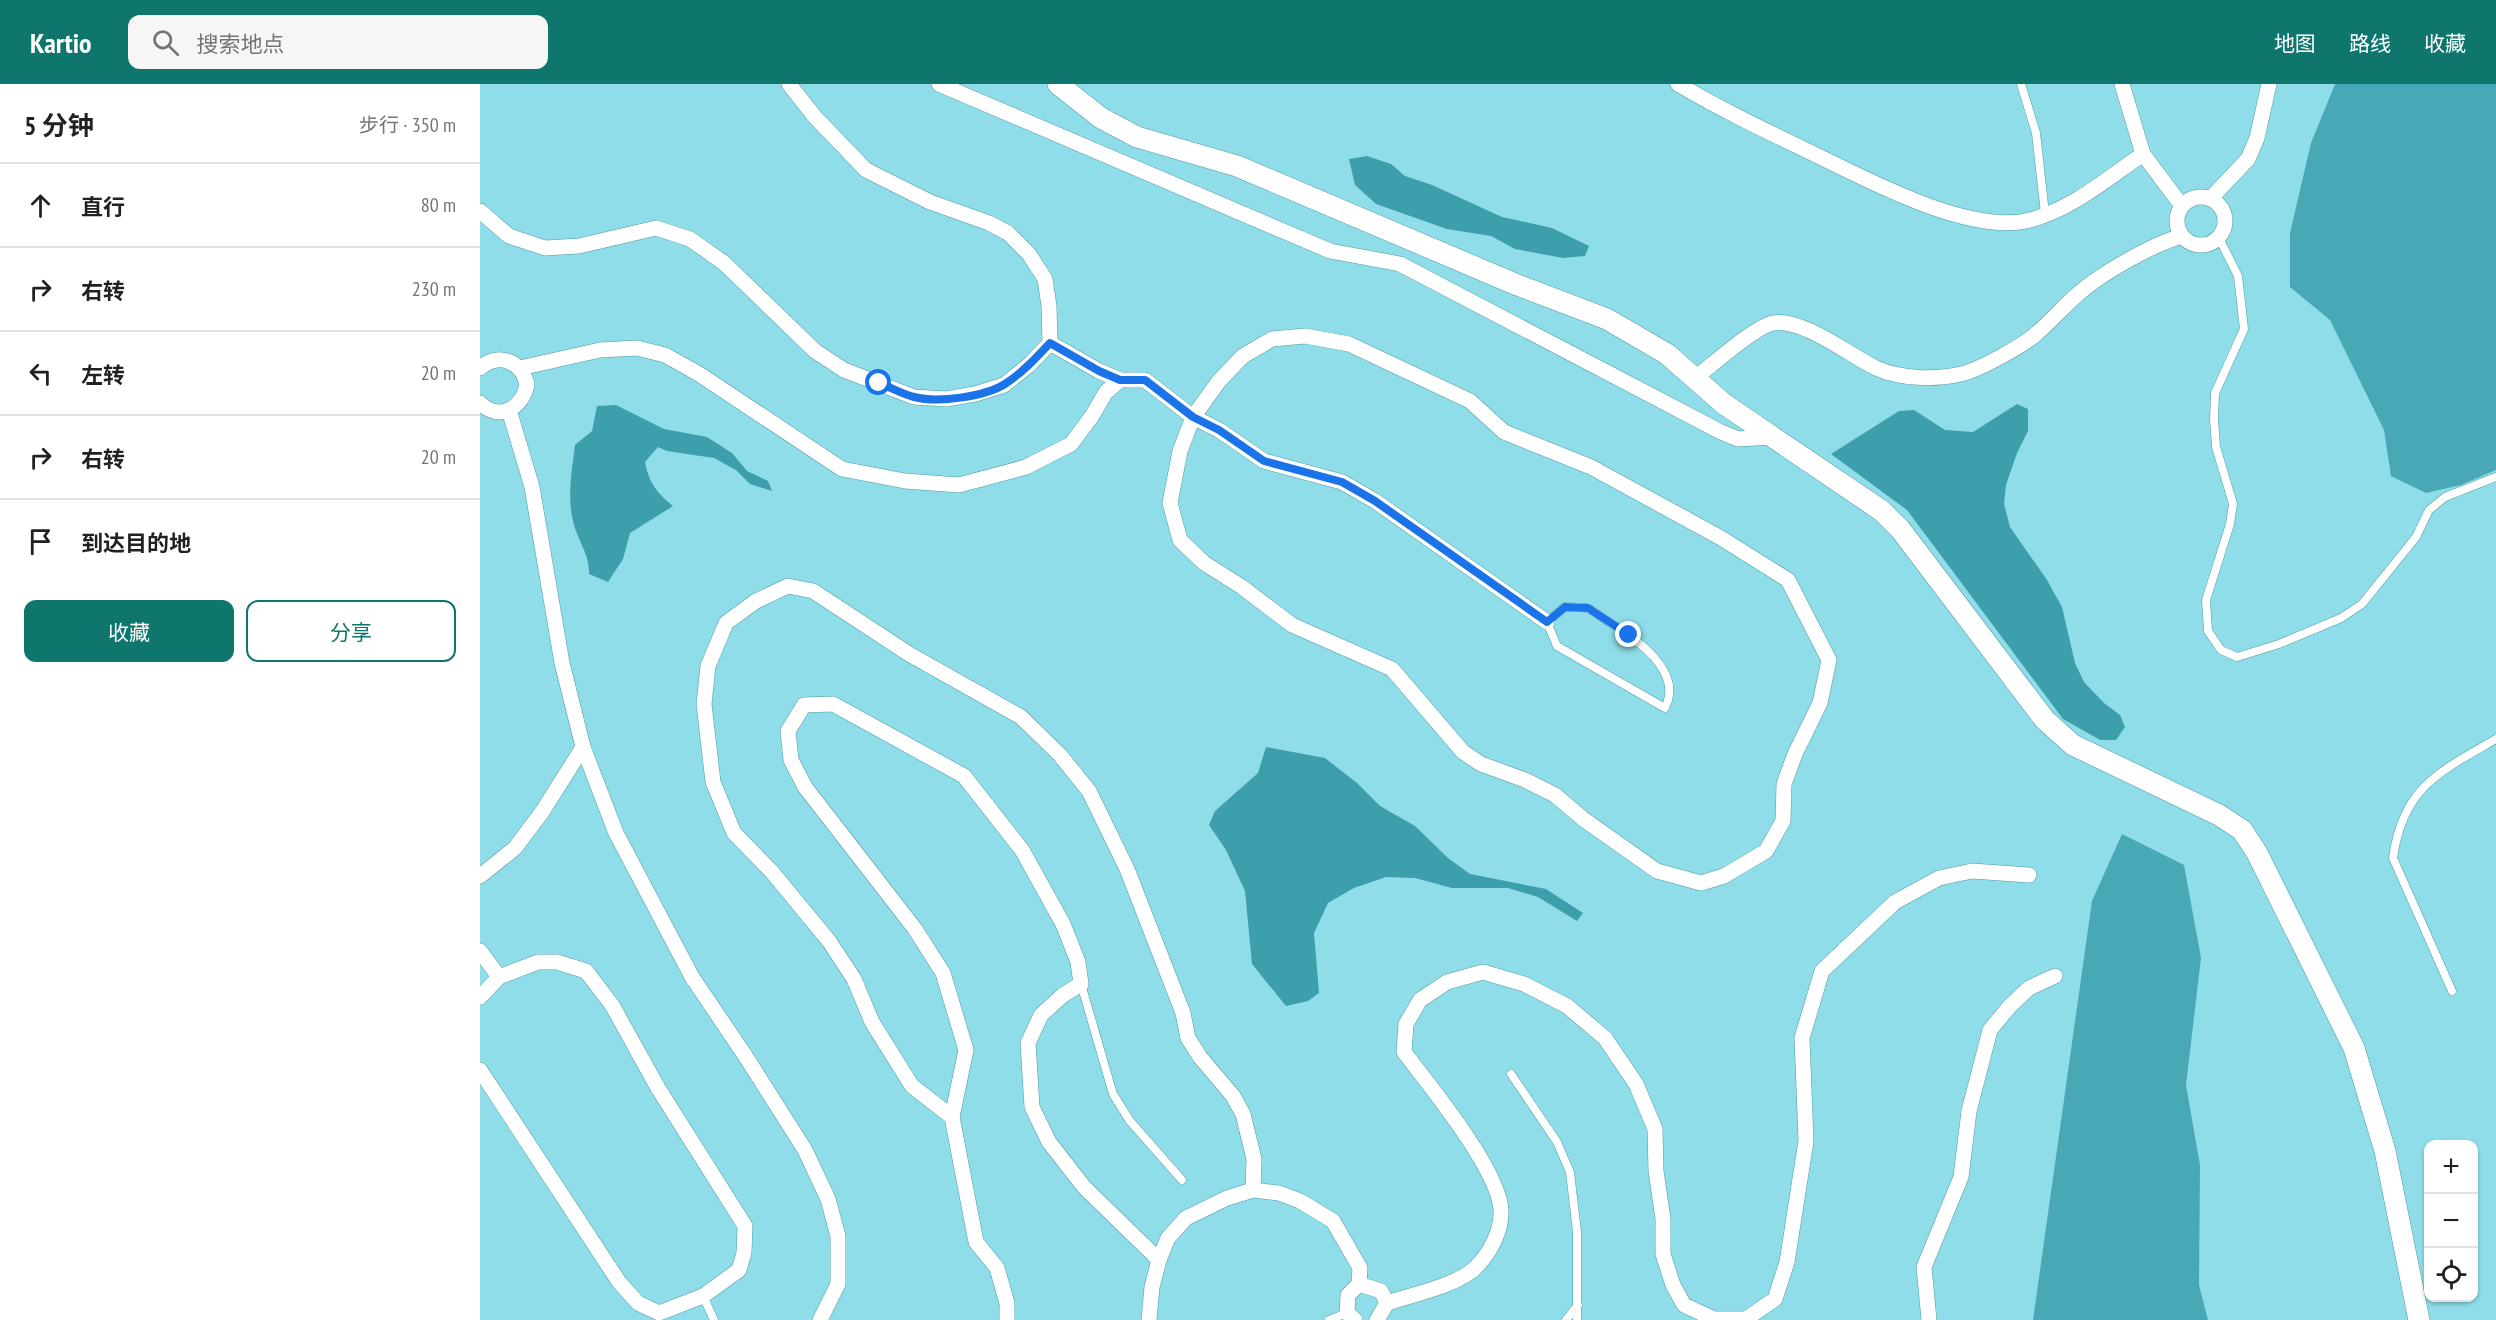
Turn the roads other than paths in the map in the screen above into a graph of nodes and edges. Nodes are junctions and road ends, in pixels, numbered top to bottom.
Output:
1 (789, 84) edge
2 (939, 84) edge
3 (1058, 84) edge
4 (1678, 84) edge
5 (2021, 84) edge
6 (2122, 84) edge
7 (2269, 84) edge
8 (2143, 154) junction
9 (2211, 198) junction
10 (2182, 206) junction
11 (480, 211) edge
12 (2045, 214) junction
13 (2182, 236) junction
14 (2219, 238) junction
15 (1050, 343) junction
16 (480, 368) edge
17 (520, 368) junction
18 (1695, 378) junction
19 (1120, 380) junction
20 (480, 403) edge
21 (509, 410) junction
22 (1193, 417) junction
23 (1772, 437) junction
24 (2496, 477) edge
25 (1547, 622) junction
26 (2496, 739) edge
27 (583, 747) junction
28 (2029, 875) dead end
29 (480, 876) edge
30 (480, 951) edge
31 (2055, 976) dead end
32 (498, 977) junction
33 (1081, 984) junction
34 (2452, 991) dead end
35 (480, 997) edge
36 (480, 1070) edge
37 (1511, 1074) dead end
38 (952, 1117) junction
39 (1182, 1180) dead end
40 (1253, 1190) junction
41 (1159, 1260) junction
42 (1359, 1284) junction
43 (704, 1296) junction
44 (1387, 1303) junction
45 (1578, 1303) junction
46 (1351, 1316) edge
47 (714, 1320) edge
48 (820, 1320) edge
49 (1007, 1320) edge
50 (1149, 1320) edge
51 (1329, 1320) edge
52 (1377, 1320) edge
53 (1566, 1320) edge
54 (1577, 1320) edge
55 (1929, 1320) edge
56 (2419, 1320) edge

1 - 15 street
2 - 23 street
3 - 18 street
4 - 12 street
5 - 12 lane
6 - 8 street
7 - 9 street
8 - 10 street
8 - 12 street
9 - 10 street
9 - 14 street
10 - 13 street
11 - 15 street
13 - 14 street
13 - 18 street
14 - 24 lane
15 - 19 street
16 - 17 street
17 - 19 street
17 - 21 street
18 - 23 street
19 - 22 street
20 - 21 street
21 - 27 street
22 - 22 street
22 - 25 street
23 - 56 street
25 - 25 lane
26 - 34 lane
27 - 29 street
27 - 48 street
28 - 44 street
30 - 32 street
31 - 55 street
32 - 35 street
32 - 43 street
33 - 38 street
33 - 39 lane
33 - 41 street
36 - 43 street
37 - 45 lane
38 - 40 street
38 - 49 street
40 - 41 street
40 - 42 street
41 - 50 street
42 - 44 street
42 - 46 street
43 - 47 lane
44 - 52 street
45 - 53 lane
45 - 54 lane
46 - 51 lane

